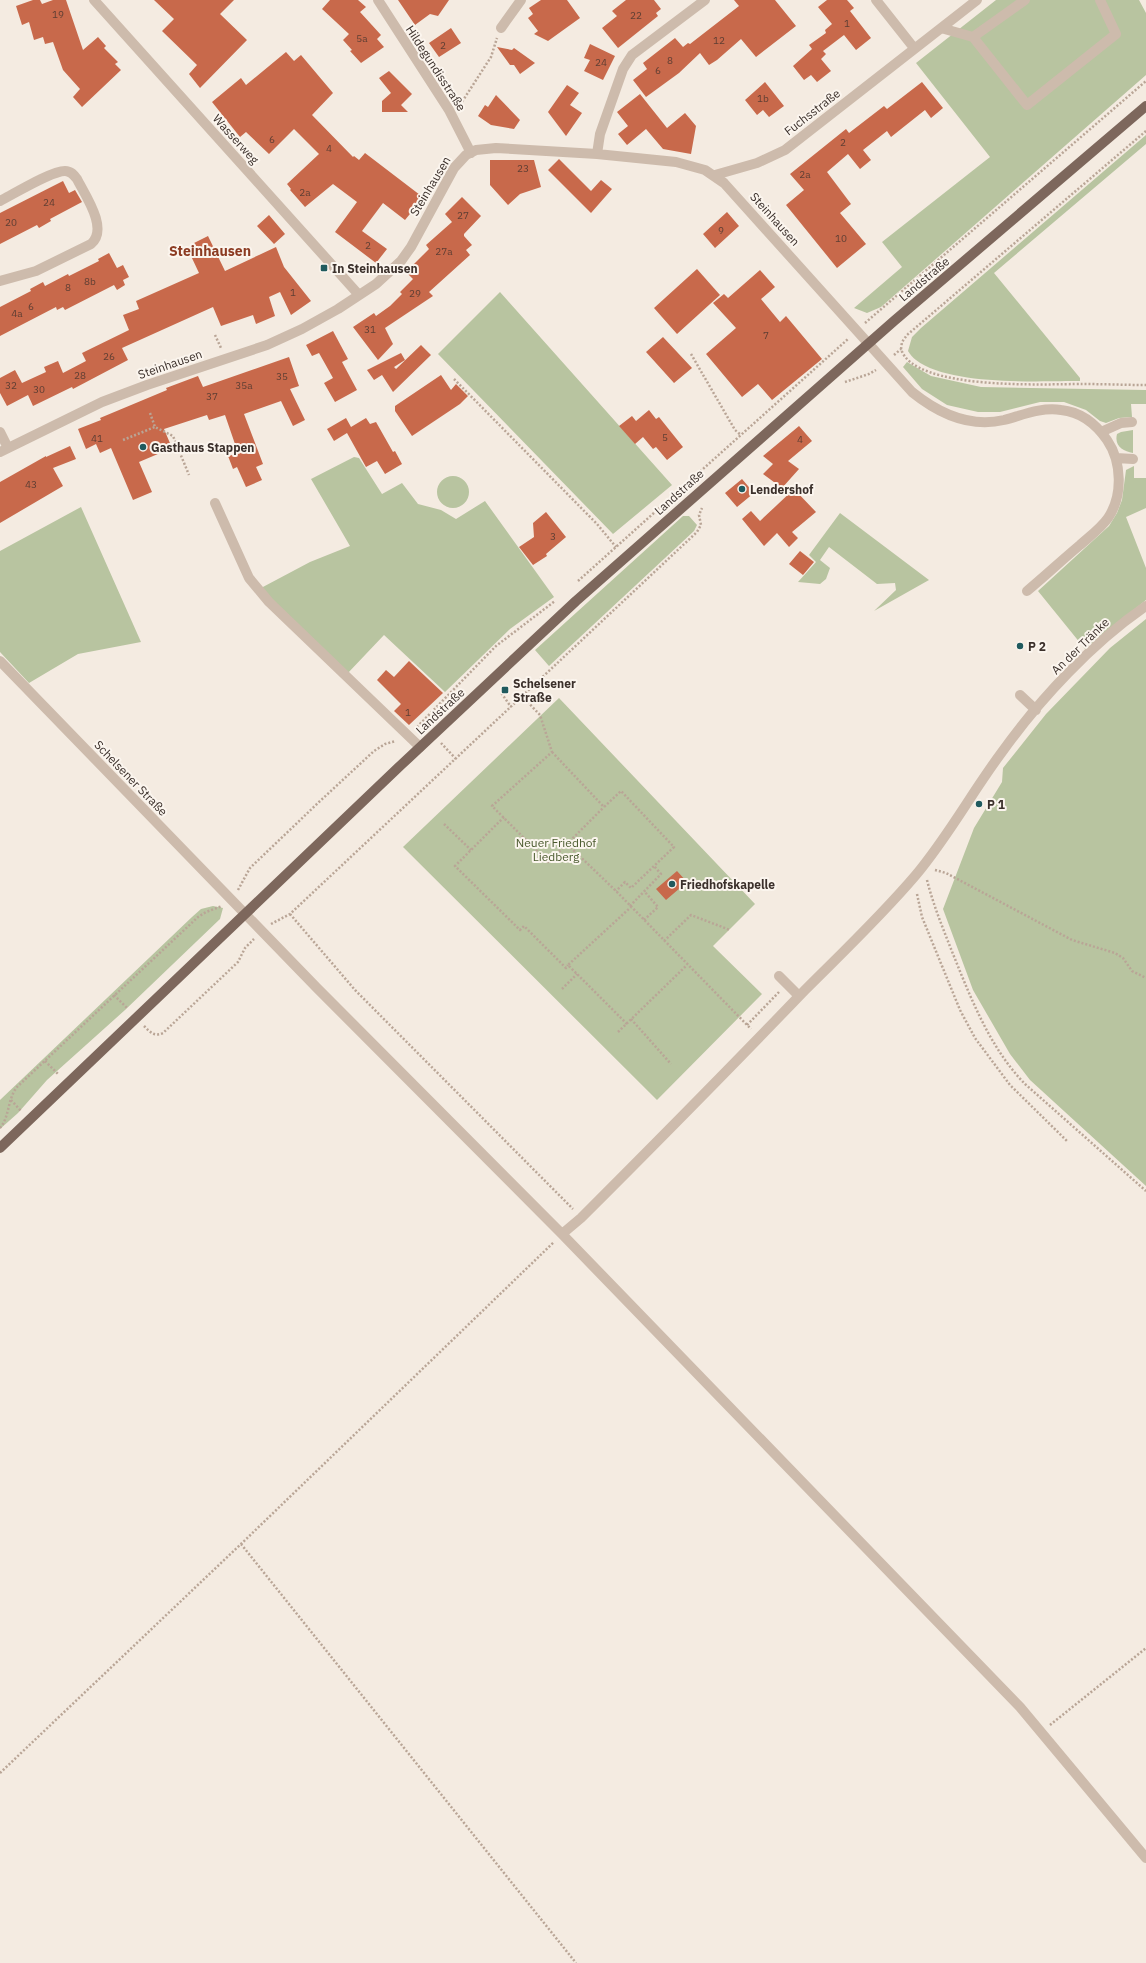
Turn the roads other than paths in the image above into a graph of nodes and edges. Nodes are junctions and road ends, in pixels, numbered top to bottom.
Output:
1 (94, 0) edge
2 (378, 0) edge
3 (521, 0) edge
4 (705, 0) edge
5 (876, 0) edge
6 (977, 0) edge
7 (1024, 0) edge
8 (1100, 0) edge
9 (500, 28) road end
10 (941, 28) junction
11 (974, 37) junction
12 (914, 48) junction
13 (1146, 106) edge
14 (471, 153) junction
15 (597, 154) junction
16 (715, 175) junction
17 (0, 201) edge
18 (0, 281) edge
19 (359, 295) junction
20 (869, 343) junction
21 (1132, 422) dead end
22 (0, 432) edge
23 (1101, 432) junction
24 (4, 450) edge
25 (1116, 458) junction
26 (1133, 459) dead end
27 (216, 503) dead end
28 (1027, 591) dead end
29 (1146, 606) edge
30 (0, 661) edge
31 (1020, 695) dead end
32 (1036, 710) junction
33 (420, 747) junction
34 (245, 913) junction
35 (783, 980) road end
36 (799, 996) junction
37 (0, 1148) edge
38 (562, 1234) junction
39 (1146, 1858) edge

1 - 19 street, Wasserweg
2 - 14 street, Hildegundisstraße
3 - 9 street
4 - 15 street
5 - 12 street
6 - 10 street, Fuchsstraße
7 - 11 street
8 - 11 street
10 - 11 street
10 - 12 street, Fuchsstraße
12 - 16 street, Fuchsstraße
13 - 20 main road, Landstraße
14 - 15 street, Steinhausen
14 - 19 street, Steinhausen
15 - 16 street, Steinhausen
16 - 20 street, Steinhausen
17 - 18 street
19 - 24 street, Steinhausen
20 - 23 street, Steinhausen
20 - 33 main road, Landstraße
21 - 23 street
22 - 24 street
23 - 25 street, Steinhausen
25 - 26 street
25 - 28 street, Steinhausen
27 - 33 street
29 - 32 street, An der Tränke
30 - 34 street, Schelsener Straße
31 - 32 street
32 - 36 street, An der Tränke
33 - 34 main road, Landstraße
34 - 37 main road, Landstraße
34 - 38 street, Schelsener Straße
35 - 36 street
36 - 38 street, An der Tränke
38 - 39 street, Schelsener Straße

